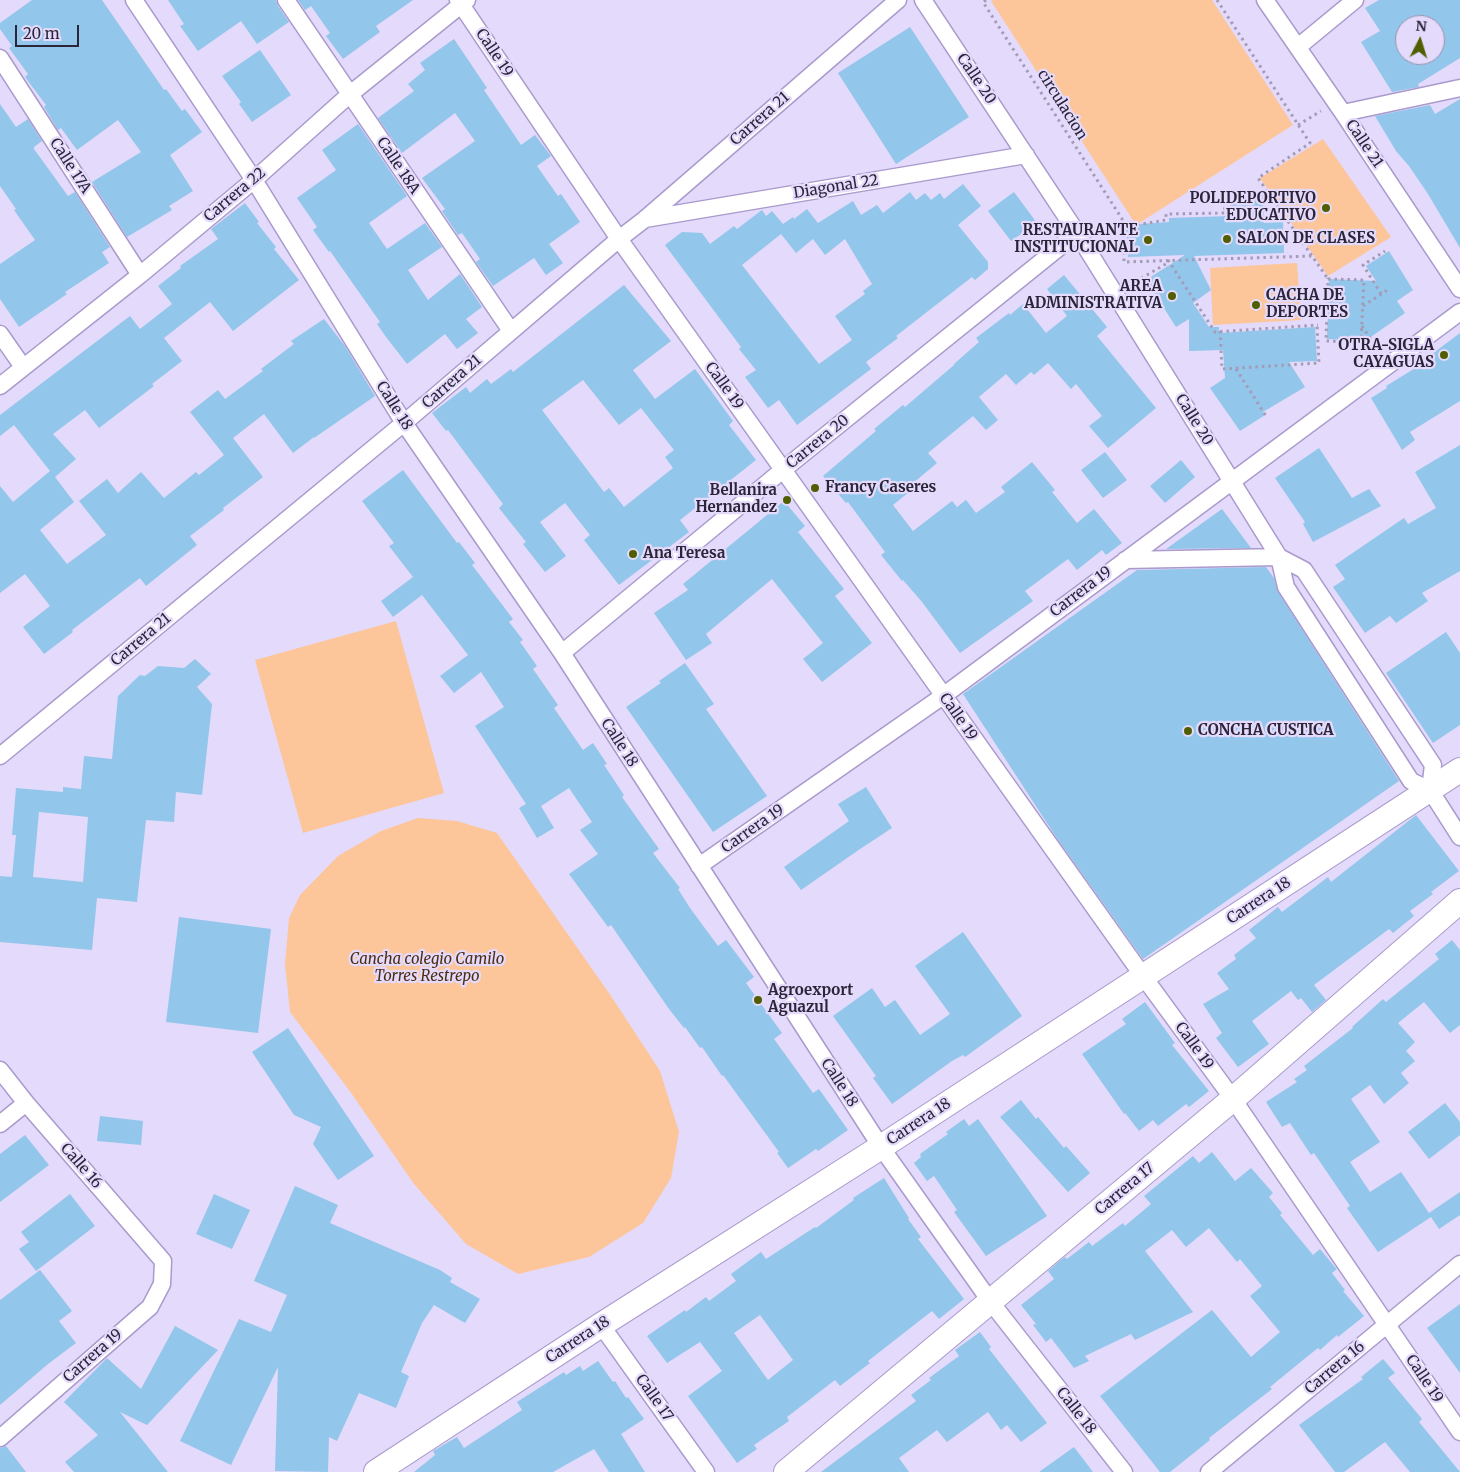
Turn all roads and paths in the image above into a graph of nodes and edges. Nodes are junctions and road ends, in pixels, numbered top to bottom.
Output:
1 (134, 0) edge
2 (286, 0) edge
3 (898, 0) edge
4 (923, 0) edge
5 (986, 0) edge
6 (1217, 0) edge
7 (1265, 0) edge
8 (1355, 0) edge
9 (462, 1) edge
10 (1298, 47) junction
11 (0, 58) edge
12 (1460, 88) edge
13 (349, 95) junction
14 (1327, 107) dead end
15 (1343, 114) junction
16 (1298, 125) junction
17 (1026, 155) junction
18 (254, 180) junction
19 (1269, 194) junction
20 (645, 219) junction
21 (1124, 222) junction
22 (1124, 228) junction
23 (1094, 229) dead end
24 (1077, 233) junction
25 (618, 239) junction
26 (1385, 251) dead end
27 (1312, 256) junction
28 (1168, 261) junction
29 (140, 275) junction
30 (1328, 278) junction
31 (1130, 286) dead end
32 (1389, 289) dead end
33 (1460, 290) edge
34 (1381, 294) junction
35 (1363, 306) junction
36 (1460, 312) edge
37 (1362, 326) junction
38 (511, 331) junction
39 (1220, 331) junction
40 (0, 334) edge
41 (6, 352) edge
42 (1381, 355) dead end
43 (23, 367) junction
44 (1235, 368) junction
45 (0, 386) edge
46 (1266, 416) dead end
47 (404, 423) junction
48 (784, 469) junction
49 (1232, 481) junction
50 (1279, 557) junction
51 (1125, 560) junction
52 (562, 652) junction
53 (943, 696) junction
54 (0, 756) edge
55 (1460, 770) edge
56 (1430, 790) junction
57 (1460, 837) edge
58 (699, 866) junction
59 (1460, 901) edge
60 (1143, 976) junction
61 (0, 1070) edge
62 (1233, 1099) junction
63 (26, 1103) junction
64 (0, 1124) edge
65 (882, 1147) junction
66 (163, 1261) joint
67 (1460, 1264) edge
68 (990, 1301) junction
69 (602, 1325) junction
70 (1387, 1325) junction
71 (1460, 1432) edge
72 (0, 1438) edge
73 (376, 1472) edge
74 (706, 1472) edge
75 (786, 1472) edge
76 (1124, 1472) edge
77 (1209, 1472) edge

1 - 18 street, Calle 18
2 - 13 street, Calle 18A
3 - 20 street, Carrera 21
4 - 17 street, Calle 20
5 - 21 path, circulacion
6 - 16 path
7 - 10 street, Calle 21
8 - 10 street
9 - 13 street, Carrera 22
9 - 25 street, Calle 19
10 - 15 street, Calle 21
11 - 29 street, Calle 17A
12 - 15 street
13 - 18 street, Carrera 22
13 - 38 street, Calle 18A
14 - 16 path
15 - 33 street, Calle 21
16 - 19 path
17 - 20 street, Diagonal 22
17 - 24 street, Calle 20
18 - 29 street, Carrera 22
18 - 47 street, Calle 18
19 - 21 path
19 - 27 path
20 - 25 street, Carrera 21
21 - 22 path
22 - 23 path
22 - 28 path
24 - 48 street, Carrera 20
24 - 49 street, Calle 20
25 - 38 street, Carrera 21
25 - 48 street, Calle 19
26 - 34 path
27 - 28 path
27 - 30 path
28 - 31 path
28 - 39 path
29 - 43 street, Carrera 22
30 - 35 path
30 - 37 path
32 - 34 path
34 - 35 path
35 - 37 path
36 - 49 street, Carrera 19
37 - 42 path
38 - 47 street, Carrera 21
39 - 44 path
39 - 44 path
40 - 41 street
41 - 43 street
43 - 45 street, Carrera 22
44 - 46 path
47 - 52 street, Calle 18
47 - 54 street, Carrera 21
48 - 52 street, Carrera 20
48 - 53 street, Calle 19
49 - 50 street, Calle 20
49 - 51 street, Carrera 19
50 - 51 street
50 - 56 street, Calle 20
50 - 56 street
51 - 53 street, Carrera 19
52 - 58 street, Calle 18
53 - 58 street, Carrera 19
53 - 60 street, Calle 19
55 - 56 street, Carrera 18
56 - 57 street, Calle 20
56 - 60 street, Carrera 18
58 - 65 street, Calle 18
59 - 62 street, Carrera 17
60 - 62 street, Calle 19
60 - 65 street, Carrera 18
61 - 63 street, Calle 16
62 - 68 street, Carrera 17
62 - 70 street, Calle 19
63 - 64 street
63 - 66 street, Calle 16
65 - 68 street, Calle 18
65 - 69 street, Carrera 18
66 - 72 street, Carrera 19
67 - 70 street, Carrera 16
68 - 75 street, Carrera 17
68 - 76 street, Calle 18
69 - 73 street, Carrera 18
69 - 74 street, Calle 17
70 - 71 street, Calle 19
70 - 77 street, Carrera 16

